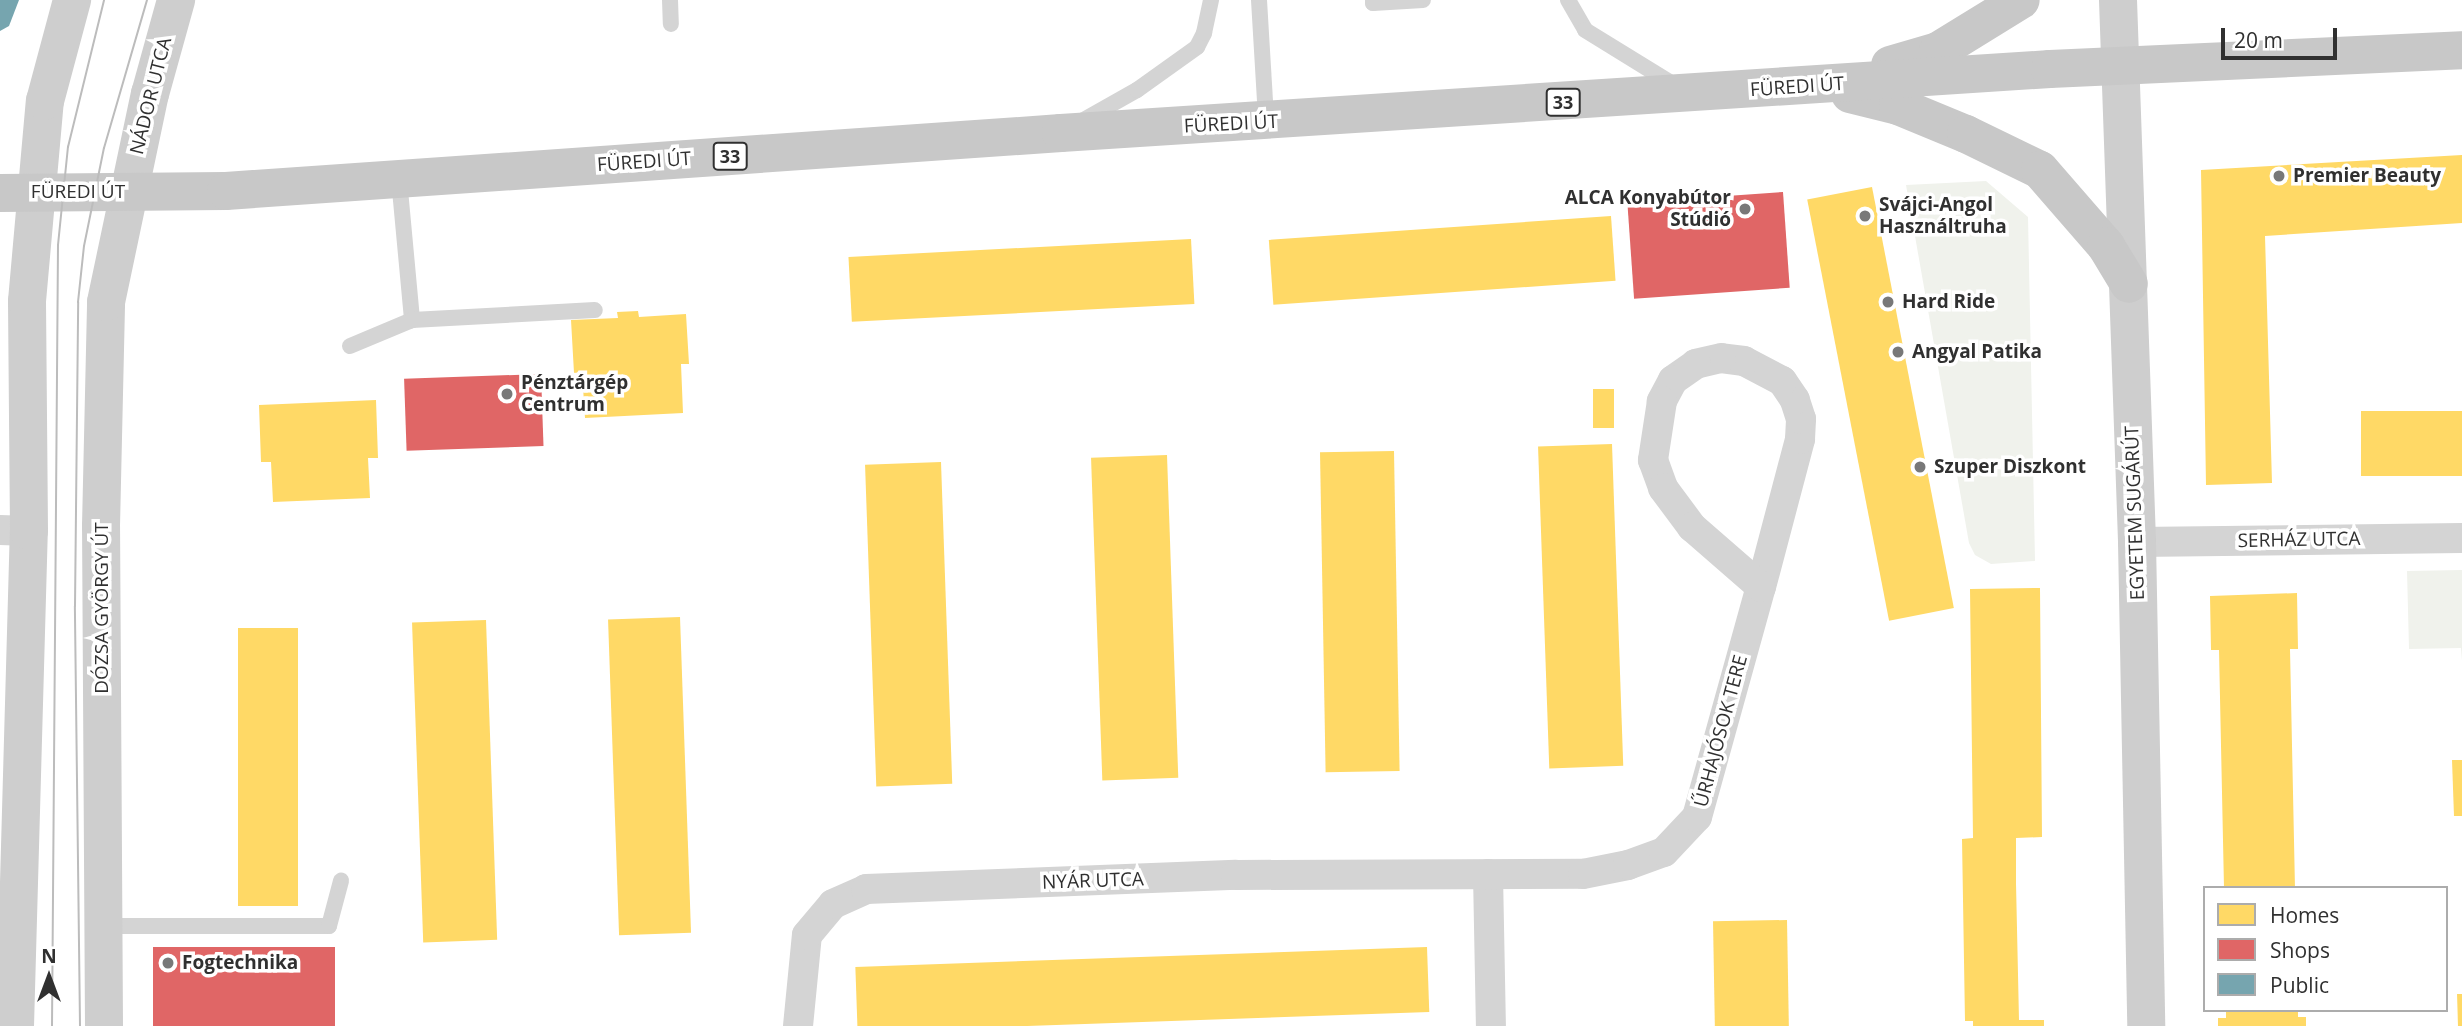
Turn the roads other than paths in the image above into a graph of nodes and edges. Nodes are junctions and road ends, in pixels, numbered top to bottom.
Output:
1 (72, 0) edge
2 (176, 0) edge
3 (670, 0) edge
4 (1211, 0) edge
5 (1259, 0) edge
6 (1422, 0) edge
7 (1568, 0) edge
8 (2021, 0) edge
9 (2118, 0) edge
10 (1373, 1) edge
11 (671, 24) dead end
12 (2462, 50) edge
13 (2122, 65) junction
14 (1818, 86) junction
15 (1690, 94) junction
16 (1266, 122) junction
17 (1061, 133) junction
18 (399, 179) junction
19 (129, 191) junction
20 (18, 192) edge
21 (2129, 284) junction
22 (595, 310) dead end
23 (412, 320) junction
24 (350, 346) dead end
25 (14, 531) edge
26 (2462, 538) edge
27 (2137, 542) junction
28 (1761, 587) junction
29 (1488, 874) junction
30 (341, 881) dead end
31 (103, 926) junction
32 (15, 1026) edge
33 (104, 1026) edge
34 (797, 1026) edge
35 (1491, 1026) edge
36 (2146, 1026) edge

1 - 20 street
2 - 19 street, NÁDOR UTCA
3 - 11 lane
4 - 17 lane
5 - 16 lane
6 - 10 lane
7 - 15 lane
8 - 14 main road
9 - 13 street, EGYETEM SUGÁRÚT
12 - 13 main road, FÜREDI ÚT / 33
13 - 14 main road, FÜREDI ÚT / 33
13 - 21 street, EGYETEM SUGÁRÚT
14 - 15 main road, FÜREDI ÚT / 33
14 - 21 main road
15 - 16 main road, FÜREDI ÚT / 33
16 - 17 main road, FÜREDI ÚT / 33
17 - 18 main road, FÜREDI ÚT / 33
18 - 19 main road, FÜREDI ÚT / 33
18 - 23 lane
19 - 20 main road, FÜREDI ÚT / 33
19 - 31 street, DÓZSA GYÖRGY ÚT
20 - 25 street
21 - 27 street, EGYETEM SUGÁRÚT
22 - 23 lane
23 - 24 lane
25 - 32 street
26 - 27 street, SERHÁZ UTCA
27 - 36 street, EGYETEM SUGÁRÚT
28 - 28 street, ŰRHAJÓSOK TERE
28 - 29 street, ŰRHAJÓSOK TERE
29 - 34 street, NYÁR UTCA
29 - 35 street
30 - 31 lane
31 - 33 street, DÓZSA GYÖRGY ÚT

